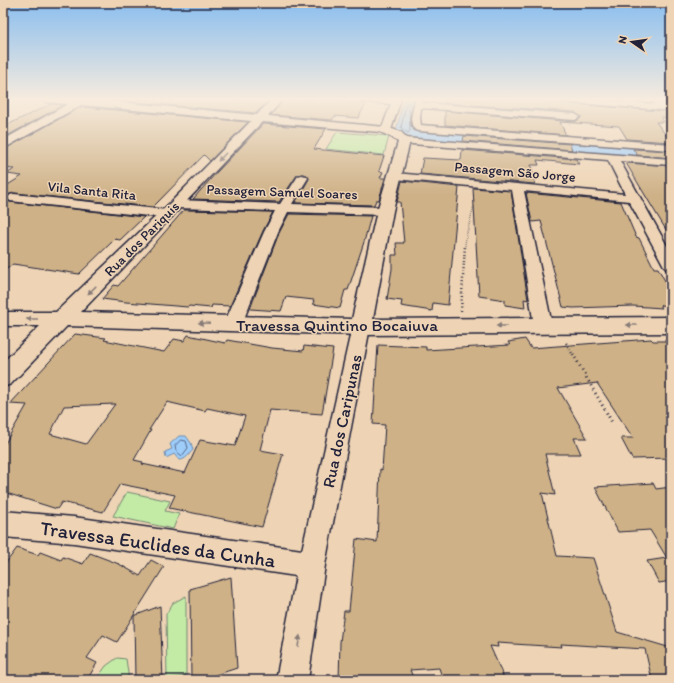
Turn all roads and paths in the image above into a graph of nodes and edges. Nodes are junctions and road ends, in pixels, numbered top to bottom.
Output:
1 (26, 131) edge
2 (248, 131) edge
3 (388, 131) edge
4 (458, 131) edge
5 (582, 131) edge
6 (587, 140) junction
7 (404, 141) junction
8 (6, 142) edge
9 (671, 147) edge
10 (612, 157) junction
11 (671, 162) edge
12 (395, 176) junction
13 (302, 178) dead end
14 (517, 187) junction
15 (14, 198) dead end
16 (632, 198) junction
17 (474, 206) dead end
18 (284, 207) junction
19 (172, 209) junction
20 (385, 211) junction
21 (671, 266) edge
22 (3, 319) edge
23 (63, 319) junction
24 (233, 324) junction
25 (543, 325) junction
26 (671, 325) edge
27 (361, 326) junction
28 (460, 326) junction
29 (566, 343) dead end
30 (3, 378) edge
31 (613, 424) dead end
32 (3, 524) edge
33 (312, 565) junction
34 (292, 680) edge

1 - 8 street
2 -> 19 street, Rua dos Pariquis
3 - 7 street
4 - 6 street
5 - 6 street
6 - 9 street
7 - 10 street
7 - 12 street, Rua dos Caripunas
10 - 11 street
10 - 16 street
12 - 14 street, Passagem São Jorge
12 - 20 street, Rua dos Caripunas
13 - 18 street
14 - 16 street, Passagem São Jorge
14 - 25 street
15 - 19 street, Vila Santa Rita
16 - 21 street
17 - 28 path
18 - 19 street, Passagem Samuel Soares
18 - 20 street, Passagem Samuel Soares
18 - 24 street
19 -> 23 street, Rua dos Pariquis
20 - 27 street, Rua dos Caripunas
23 -> 22 street, Travessa Quintino Bocaiuva
24 -> 23 street, Travessa Quintino Bocaiuva
23 - 30 street, Rua dos Pariquis
24 - 27 street, Travessa Quintino Bocaiuva
26 -> 25 street, Travessa Quintino Bocaiuva
25 -> 28 street, Travessa Quintino Bocaiuva
27 - 28 street, Travessa Quintino Bocaiuva
27 - 33 street, Rua dos Caripunas
29 - 31 path
32 - 33 street, Travessa Euclides da Cunha
34 -> 33 street, Rua dos Caripunas

